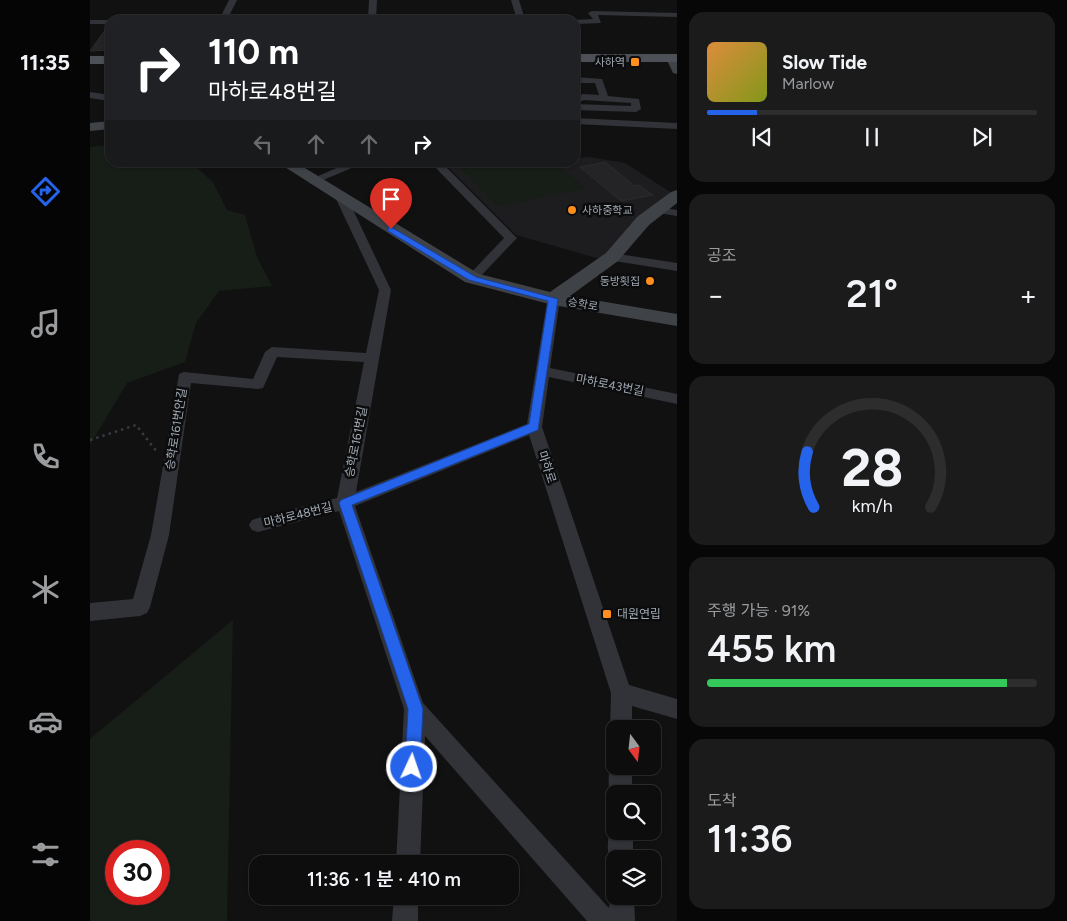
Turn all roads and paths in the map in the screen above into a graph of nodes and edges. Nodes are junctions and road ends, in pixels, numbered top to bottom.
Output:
1 (233, 0) edge
2 (373, 0) edge
3 (515, 0) edge
4 (226, 15) edge
5 (372, 15) edge
6 (520, 15) edge
7 (677, 15) edge
8 (90, 22) edge
9 (105, 22) edge
10 (580, 22) edge
11 (580, 58) edge
12 (90, 60) edge
13 (105, 60) edge
14 (675, 62) edge
15 (580, 80) edge
16 (90, 95) edge
17 (105, 97) edge
18 (580, 98) edge
19 (604, 98) junction
20 (580, 109) edge
21 (580, 112) edge
22 (580, 121) edge
23 (588, 121) junction
24 (105, 126) edge
25 (677, 126) edge
26 (90, 127) edge
27 (291, 167) edge
28 (348, 167) edge
29 (440, 167) edge
30 (312, 181) junction
31 (677, 195) edge
32 (342, 200) junction
33 (658, 210) junction
34 (677, 213) edge
35 (612, 257) junction
36 (677, 267) edge
37 (472, 278) junction
38 (553, 299) junction
39 (677, 320) edge
40 (372, 358) junction
41 (542, 371) junction
42 (677, 399) edge
43 (534, 427) junction
44 (90, 440) edge
45 (174, 440) junction
46 (345, 503) junction
47 (258, 525) dead end
48 (90, 612) edge
49 (621, 693) junction
50 (416, 709) junction
51 (677, 709) edge
52 (621, 720) edge
53 (408, 855) edge
54 (406, 905) edge
55 (622, 905) edge
56 (405, 921) edge
57 (604, 921) edge
58 (622, 921) edge

1 - 4 street
2 - 5 street
3 - 6 street
7 - 10 street
8 - 9 street
11 - 14 main road
12 - 13 main road
15 - 19 street
16 - 17 street
18 - 19 street
19 - 20 street
21 - 23 street
22 - 23 street
23 - 25 street
24 - 26 street
27 - 30 street, 승학로
28 - 30 street
29 - 37 street
30 - 32 street, 승학로
31 - 33 street
32 - 37 street, 승학로
32 - 40 street, 승학로161번길
33 - 34 street
33 - 35 street
35 - 36 street
35 - 38 street
37 - 38 street, 승학로
38 - 39 street, 승학로
38 - 41 street, 마하로
40 - 45 street, 승학로161번안길
40 - 46 street, 승학로161번길
41 - 42 street, 마하로43번길
41 - 43 street, 마하로
43 - 46 street, 마하로48번길
43 - 49 street, 마하로
44 - 45 path
45 - 48 street, 승학로161번안길
46 - 47 street, 마하로48번길
46 - 50 street, 승학로161번길
49 - 51 street
49 - 52 street, 마하로
50 - 53 street, 승학로161번길
50 - 57 street
54 - 56 street
55 - 58 street

